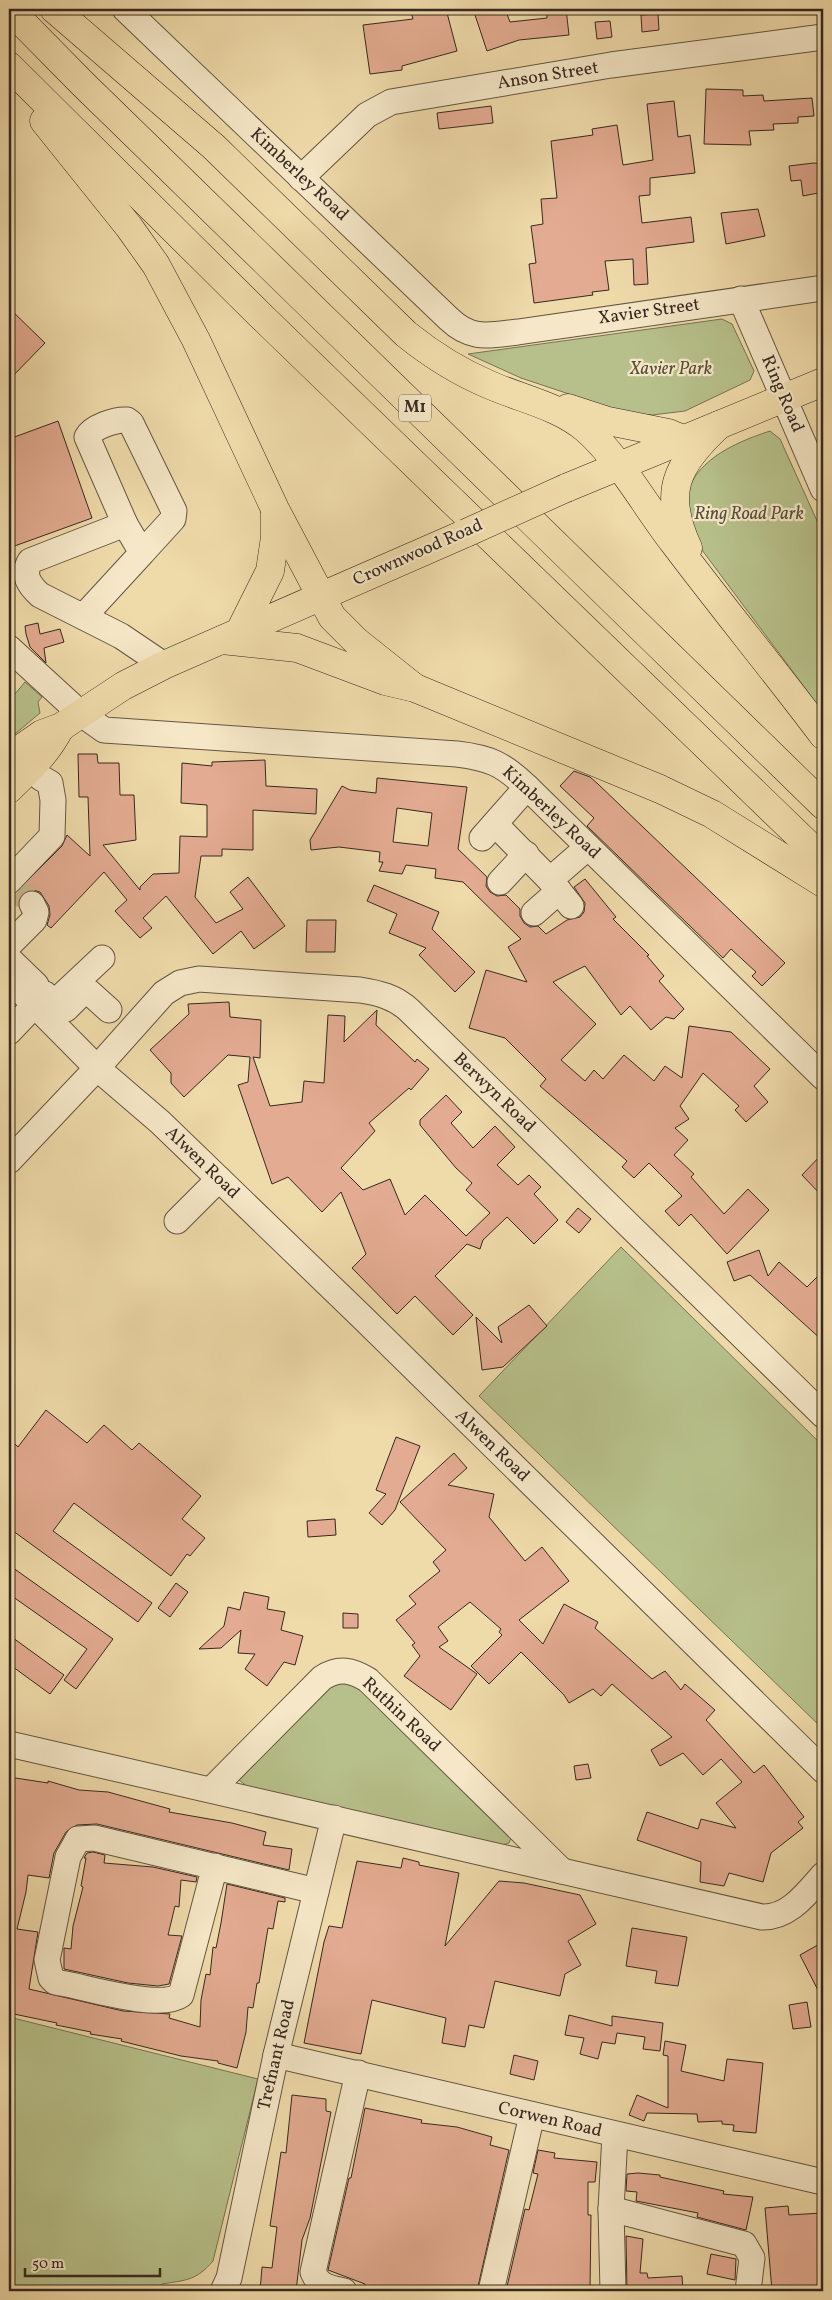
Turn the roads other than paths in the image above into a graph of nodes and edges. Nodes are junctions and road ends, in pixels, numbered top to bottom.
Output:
1 (9, 9) edge
2 (54, 9) edge
3 (125, 9) edge
4 (823, 37) edge
5 (13, 70) edge
6 (301, 178) junction
7 (823, 288) edge
8 (741, 299) junction
9 (475, 335) joint
10 (823, 382) edge
11 (785, 398) junction
12 (544, 405) junction
13 (719, 425) junction
14 (684, 440) junction
15 (618, 467) junction
16 (823, 489) edge
17 (275, 509) junction
18 (125, 524) junction
19 (142, 553) junction
20 (704, 580) junction
21 (319, 596) junction
22 (84, 616) junction
23 (231, 636) junction
24 (13, 660) edge
25 (164, 664) junction
26 (415, 688) junction
27 (71, 720) junction
28 (823, 735) edge
29 (21, 761) edge
30 (528, 787) junction
31 (9, 789) edge
32 (823, 805) edge
33 (588, 847) junction
34 (526, 854) junction
35 (823, 859) edge
36 (9, 881) edge
37 (500, 882) dead end
38 (823, 883) edge
39 (560, 892) junction
40 (32, 904) dead end
41 (534, 913) dead end
42 (9, 945) edge
43 (102, 958) dead end
44 (9, 959) edge
45 (9, 980) edge
46 (49, 1004) junction
47 (109, 1010) dead end
48 (9, 1032) edge
49 (101, 1063) junction
50 (823, 1077) edge
51 (9, 1161) edge
52 (218, 1178) junction
53 (177, 1221) dead end
54 (823, 1415) edge
55 (9, 1744) edge
56 (823, 1770) edge
57 (212, 1789) junction
58 (334, 1818) junction
59 (215, 1866) junction
60 (562, 1871) junction
61 (823, 1876) edge
62 (316, 1891) junction
63 (276, 2055) junction
64 (358, 2073) junction
65 (532, 2116) junction
66 (615, 2135) junction
67 (823, 2182) edge
68 (611, 2209) junction
69 (223, 2291) edge
70 (344, 2291) edge
71 (491, 2291) edge
72 (613, 2291) edge
73 (748, 2291) edge

1 - 32 main road, M1
2 - 12 main road
3 - 6 street, Kimberley Road
4 - 6 street, Anson Street
5 - 17 main road
5 - 35 main road, M1
6 - 9 street, Kimberley Road
7 - 8 street, Xavier Street
8 - 9 street, Xavier Street
8 - 11 street, Ring Road
10 - 11 main road
11 - 13 main road, Crownwood Road
11 - 16 street, Ring Road
12 - 14 main road
12 - 15 main road
13 - 14 main road, Crownwood Road
13 - 20 main road
14 - 15 main road, Crownwood Road
15 - 20 main road
15 - 21 main road, Crownwood Road, bridge
17 - 21 main road
17 - 23 main road
18 - 19 street
18 - 19 street
18 - 22 street
19 - 22 street
20 - 28 main road
21 - 23 main road, Crownwood Road
21 - 26 main road
22 - 25 street
23 - 25 main road, Crownwood Road
23 - 26 main road
24 - 27 street, Kimberley Road
25 - 27 main road, Crownwood Road
26 - 38 main road
27 - 29 main road, Crownwood Road
27 - 30 street, Kimberley Road
29 - 31 main road, Crownwood Road
29 - 36 street
30 - 33 street, Kimberley Road
30 - 34 street
33 - 39 street
33 - 50 street, Kimberley Road
34 - 37 street
34 - 39 street
39 - 41 street
40 - 42 street
43 - 46 street
44 - 46 street, Alwen Road
45 - 46 street, Alwen Road
46 - 47 street
46 - 48 street
46 - 49 street, Alwen Road
49 - 51 street, Berwyn Road
49 - 52 street, Alwen Road
49 - 54 street, Berwyn Road
52 - 53 street
52 - 56 street, Alwen Road
55 - 57 street
57 - 58 street
57 - 60 street, Ruthin Road
58 - 60 street
58 - 62 street, Trefnant Road
59 - 59 street
59 - 62 street
60 - 61 street
62 - 63 street, Trefnant Road
63 - 64 street, Corwen Road
63 - 69 street, Trefnant Road
64 - 65 street, Corwen Road
64 - 70 street
65 - 66 street, Corwen Road
65 - 71 street
66 - 67 street, Corwen Road
66 - 68 street
68 - 72 street
68 - 73 street

